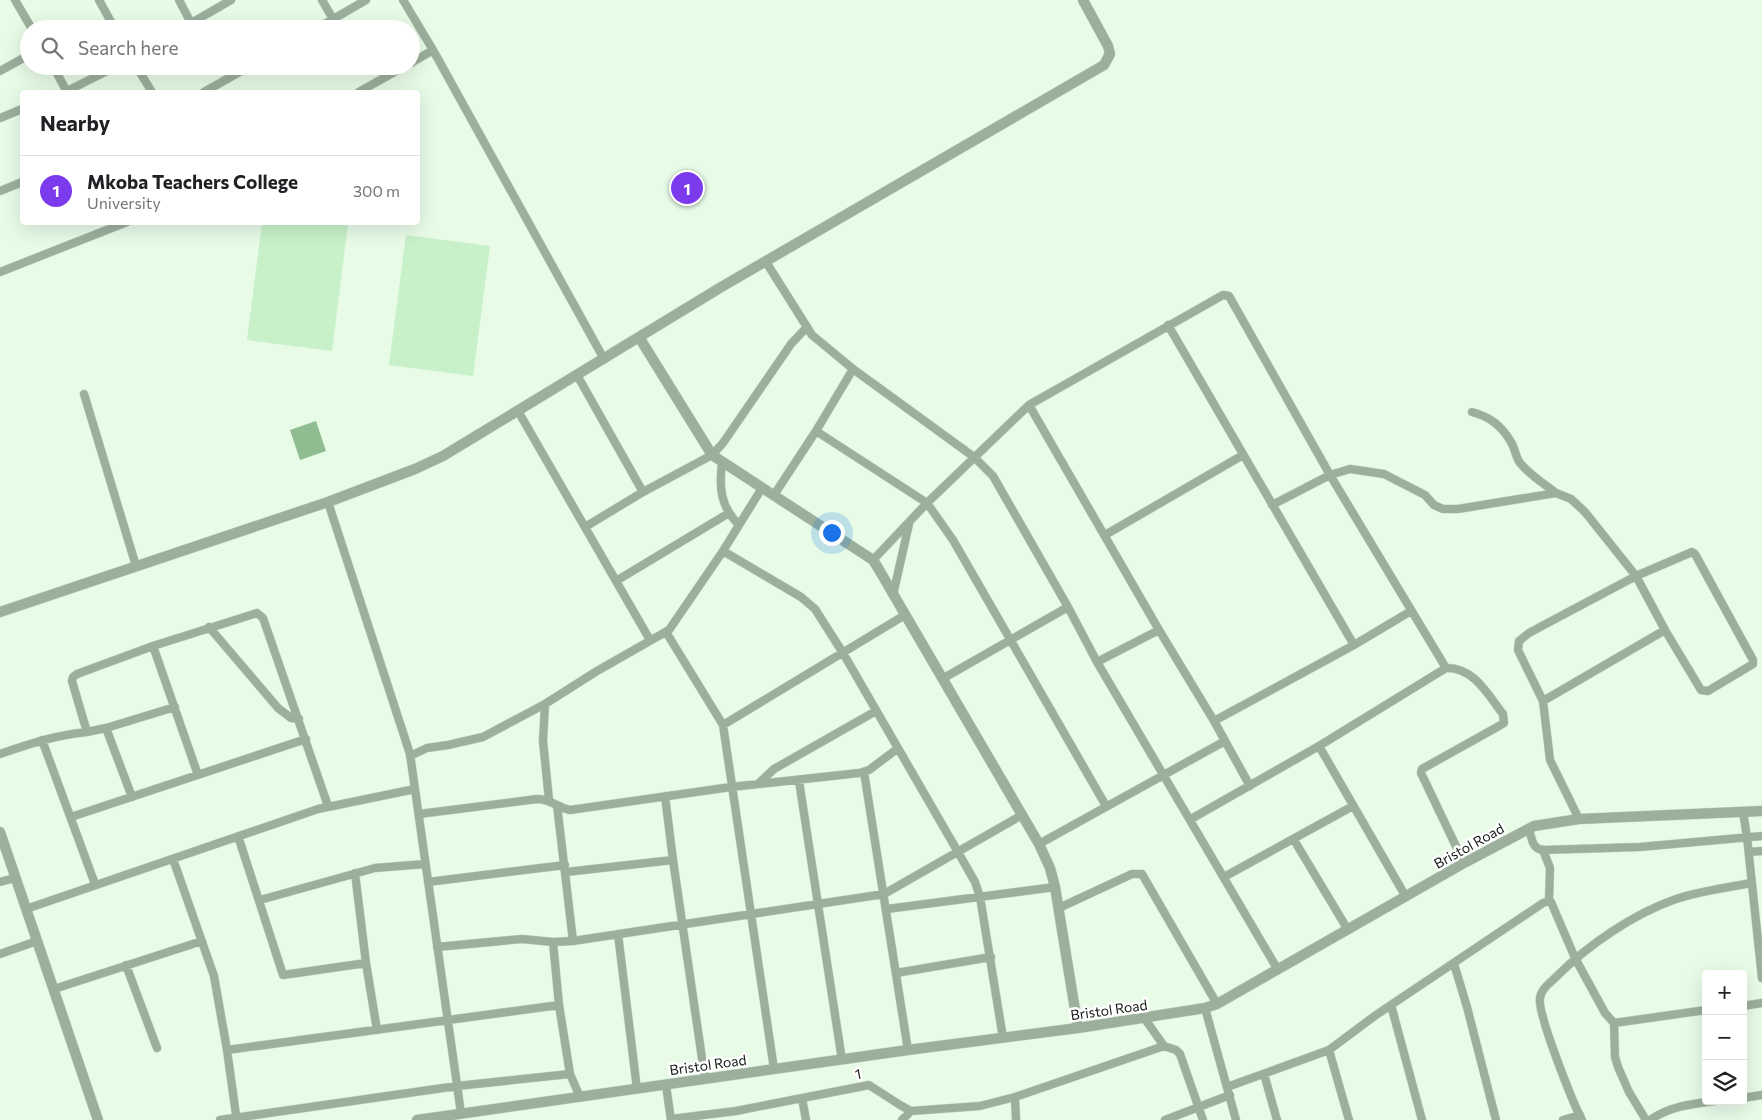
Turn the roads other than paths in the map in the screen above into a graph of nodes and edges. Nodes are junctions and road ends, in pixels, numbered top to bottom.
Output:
1 (15, 0) edge
2 (99, 0) edge
3 (179, 0) edge
4 (231, 0) edge
5 (322, 0) edge
6 (366, 0) edge
7 (403, 0) edge
8 (1083, 0) edge
9 (333, 19) joint
10 (27, 20) edge
11 (110, 20) edge
12 (189, 20) edge
13 (196, 20) edge
14 (415, 20) edge
15 (420, 28) edge
16 (433, 50) junction
17 (420, 58) edge
18 (20, 60) edge
19 (0, 71) edge
20 (58, 75) edge
21 (99, 75) edge
22 (142, 75) edge
23 (234, 75) edge
24 (389, 75) edge
25 (65, 90) edge
26 (70, 90) edge
27 (151, 90) edge
28 (208, 90) edge
29 (363, 90) edge
30 (20, 110) edge
31 (0, 118) edge
32 (20, 183) edge
33 (0, 191) edge
34 (119, 225) edge
35 (766, 262) junction
36 (0, 272) edge
37 (1168, 325) junction
38 (806, 328) junction
39 (639, 337) junction
40 (604, 359) junction
41 (853, 369) junction
42 (577, 375) junction
43 (84, 394) dead end
44 (1029, 405) junction
45 (518, 411) junction
46 (1472, 412) dead end
47 (816, 431) junction
48 (712, 455) junction
49 (1243, 455) junction
50 (974, 457) junction
51 (722, 462) junction
52 (1330, 475) junction
53 (762, 488) junction
54 (643, 492) junction
55 (1556, 493) junction
56 (774, 495) junction
57 (328, 502) junction
58 (927, 503) junction
59 (1272, 505) junction
60 (729, 513) junction
61 (909, 522) junction
62 (739, 524) junction
63 (585, 527) junction
64 (1105, 535) junction
65 (723, 551) junction
66 (872, 560) junction
67 (136, 566) junction
68 (1636, 576) junction
69 (616, 581) junction
70 (893, 595) junction
71 (1068, 607) junction
72 (1411, 611) junction
73 (0, 612) edge
74 (905, 615) junction
75 (210, 627) junction
76 (1159, 630) junction
77 (1665, 630) junction
78 (666, 632) junction
79 (650, 640) junction
80 (1010, 640) junction
81 (1354, 645) junction
82 (153, 646) junction
83 (843, 653) junction
84 (1097, 662) junction
85 (1446, 668) junction
86 (942, 679) junction
87 (1543, 701) junction
88 (545, 704) junction
89 (175, 707) junction
90 (876, 711) junction
91 (299, 719) junction
92 (1214, 721) junction
93 (723, 725) junction
94 (106, 728) junction
95 (86, 732) junction
96 (306, 739) junction
97 (42, 740) junction
98 (1225, 741) junction
99 (1319, 746) junction
100 (897, 749) junction
101 (0, 754) edge
102 (410, 756) junction
103 (864, 772) junction
104 (198, 775) junction
105 (1164, 775) junction
106 (799, 781) junction
107 (758, 784) junction
108 (1250, 786) junction
109 (731, 787) junction
110 (415, 789) junction
111 (665, 796) junction
112 (132, 797) junction
113 (549, 800) junction
114 (328, 806) junction
115 (557, 806) junction
116 (1106, 806) junction
117 (1353, 806) junction
118 (1762, 811) edge
119 (1743, 812) junction
120 (419, 814) junction
121 (1022, 816) junction
122 (71, 817) junction
123 (1579, 819) junction
124 (1191, 820) junction
125 (1529, 829) junction
126 (0, 832) edge
127 (238, 836) junction
128 (1762, 836) edge
129 (1748, 837) junction
130 (1294, 840) junction
131 (1039, 844) junction
132 (1543, 850) junction
133 (1762, 851) edge
134 (958, 852) junction
135 (1749, 852) junction
136 (173, 858) junction
137 (673, 860) junction
138 (1464, 863) junction
139 (425, 864) junction
140 (566, 869) junction
141 (355, 872) junction
142 (15, 878) junction
143 (1224, 878) junction
144 (0, 882) edge
145 (428, 882) junction
146 (1751, 883) junction
147 (95, 884) junction
148 (1055, 887) junction
149 (884, 894) junction
150 (980, 897) junction
151 (1406, 897) junction
152 (260, 900) junction
153 (1549, 901) junction
154 (818, 904) junction
155 (886, 908) junction
156 (1059, 908) junction
157 (26, 909) junction
158 (750, 915) junction
159 (683, 925) junction
160 (1348, 930) junction
161 (618, 934) junction
162 (37, 941) junction
163 (202, 941) junction
164 (573, 941) junction
165 (553, 942) junction
166 (437, 947) junction
167 (0, 954) edge
168 (990, 958) junction
169 (1575, 958) junction
170 (366, 963) junction
171 (1454, 964) junction
172 (126, 965) junction
173 (1278, 970) junction
174 (896, 973) junction
175 (1762, 978) edge
176 (54, 989) junction
177 (1762, 1003) edge
178 (1217, 1004) junction
179 (559, 1005) junction
180 (1391, 1005) junction
181 (1747, 1005) edge
182 (1205, 1008) junction
183 (1702, 1011) edge
184 (1145, 1019) junction
185 (448, 1020) junction
186 (1614, 1023) junction
187 (1078, 1028) junction
188 (377, 1030) junction
189 (1002, 1038) junction
190 (1164, 1046) junction
191 (157, 1048) dead end
192 (227, 1050) junction
193 (908, 1050) junction
194 (1329, 1050) junction
195 (842, 1060) junction
196 (774, 1069) junction
197 (570, 1074) junction
198 (1264, 1074) junction
199 (705, 1079) junction
200 (666, 1085) junction
201 (457, 1086) junction
202 (1227, 1087) junction
203 (637, 1089) junction
204 (1230, 1095) junction
205 (1762, 1095) edge
206 (580, 1097) junction
207 (1015, 1097) junction
208 (1747, 1097) edge
209 (802, 1098) junction
210 (1702, 1103) edge
211 (1198, 1107) junction
212 (911, 1110) junction
213 (736, 1111) junction
214 (461, 1113) junction
215 (1581, 1118) edge
216 (240, 1119) edge
217 (98, 1120) edge
218 (220, 1120) edge
219 (417, 1120) edge
220 (671, 1120) edge
221 (738, 1120) edge
222 (806, 1120) edge
223 (902, 1120) edge
224 (1016, 1120) edge
225 (1165, 1120) edge
226 (1203, 1120) edge
227 (1236, 1120) edge
228 (1277, 1120) edge
229 (1348, 1120) edge
230 (1422, 1120) edge
231 (1496, 1120) edge
232 (1563, 1120) edge
233 (1646, 1120) edge
234 (1650, 1120) edge

1 - 10 street
2 - 11 street
3 - 12 street
4 - 13 street
5 - 9 street
6 - 9 street
7 - 14 street
8 - 35 street
15 - 16 street
16 - 17 street
16 - 40 street
18 - 19 street
20 - 25 street
21 - 26 street
22 - 27 street
23 - 28 street
24 - 29 street
30 - 31 street
32 - 33 street
34 - 36 street
35 - 38 street
35 - 39 street
37 - 44 street
37 - 49 street
37 - 52 street
38 - 41 street
38 - 48 street
39 - 40 street
39 - 48 street
40 - 42 street
41 - 47 street
41 - 50 street
42 - 45 street
42 - 54 street
43 - 67 street
44 - 50 street
44 - 64 street
45 - 57 street
45 - 63 street
46 - 55 street
47 - 56 street
47 - 58 street
48 - 51 street
48 - 54 street
49 - 59 street
49 - 64 street
50 - 58 street
50 - 71 street
51 - 53 street
51 - 60 street
52 - 55 street
52 - 59 street
52 - 72 street
53 - 56 street
53 - 62 street
54 - 63 street
55 - 68 street
56 - 66 street
57 - 67 street
57 - 102 street
58 - 61 street
58 - 80 street
59 - 81 street
60 - 62 street
60 - 69 street
61 - 66 street
61 - 70 street
62 - 65 street
63 - 69 street
64 - 76 street
65 - 78 street
65 - 83 street
66 - 70 street
67 - 73 street
68 - 77 street
68 - 77 street
68 - 87 street
69 - 79 street
70 - 74 street
71 - 80 street
71 - 84 street
72 - 81 street
72 - 85 street
74 - 83 street
74 - 86 street
75 - 82 street
75 - 91 street
75 - 91 street
76 - 84 street
76 - 92 street
77 - 87 street
78 - 79 street
78 - 93 street
79 - 88 street
80 - 86 street
80 - 116 street
81 - 92 street
82 - 89 street
82 - 95 street
83 - 90 street
83 - 93 street
84 - 105 street
85 - 99 street
85 - 138 street
86 - 121 street
87 - 123 street
88 - 102 street
88 - 113 street
89 - 94 street
89 - 104 street
90 - 100 street
90 - 107 street
91 - 96 street
92 - 98 street
93 - 109 street
94 - 95 street
94 - 112 street
95 - 97 street
96 - 104 street
96 - 114 street
97 - 101 street
97 - 122 street
98 - 105 street
98 - 108 street
99 - 108 street
99 - 117 street
100 - 103 street
100 - 134 street
102 - 110 street
103 - 106 street
103 - 149 street
104 - 112 street
105 - 116 street
105 - 124 street
106 - 107 street
106 - 154 street
107 - 109 street
108 - 124 street
109 - 111 street
109 - 158 street
110 - 114 street
110 - 120 street
111 - 115 street
111 - 137 street
112 - 122 street
113 - 115 street
113 - 120 street
114 - 127 street
115 - 140 street
116 - 131 street
117 - 130 street
117 - 151 street
118 - 119 street, Bristol Road
119 - 123 street, Bristol Road
119 - 129 street
120 - 139 street
121 - 131 street
121 - 134 street
122 - 147 street
123 - 125 street, Bristol Road
124 - 143 street
125 - 132 street
125 - 138 street, Bristol Road
126 - 142 street
127 - 136 street
127 - 152 street
128 - 129 street
129 - 132 street
129 - 135 street
130 - 143 street
130 - 160 street
131 - 148 street
132 - 153 street
133 - 135 street
134 - 149 street
134 - 150 street
135 - 146 street
136 - 147 street
136 - 163 street
137 - 140 street
137 - 159 street
138 - 151 street, Bristol Road
139 - 141 street
139 - 145 street
140 - 145 street
140 - 164 street
141 - 152 street
141 - 170 street
142 - 144 street
142 - 157 street
143 - 173 street
145 - 166 street
146 - 169 street
146 - 175 street
147 - 157 street
148 - 150 street
148 - 156 street
149 - 154 street
149 - 155 street
150 - 155 street
150 - 168 street
151 - 160 street, Bristol Road
152 - 170 street
153 - 169 street
153 - 171 street
154 - 158 street
154 - 195 street
155 - 174 street
156 - 178 street
156 - 187 street
157 - 162 street
158 - 159 street
158 - 196 street
159 - 161 street
159 - 199 street
160 - 173 street, Bristol Road
161 - 164 street
161 - 203 street
162 - 167 street
162 - 176 street
163 - 172 street
163 - 192 street
164 - 165 street
165 - 166 street
165 - 179 street
166 - 185 street
168 - 174 street
168 - 189 street
169 - 186 street
169 - 215 street
170 - 188 street
171 - 180 street
171 - 231 street
172 - 176 street
172 - 191 street
173 - 178 street, Bristol Road
174 - 193 street
176 - 217 street
177 - 181 street
178 - 182 street, Bristol Road
179 - 185 street
179 - 197 street
180 - 194 street
180 - 230 street
182 - 184 street, Bristol Road
182 - 202 street
183 - 186 street
184 - 187 street, Bristol Road
184 - 190 street
185 - 188 street
185 - 201 street
186 - 233 street
187 - 189 street, Bristol Road
188 - 192 street
189 - 193 street, Bristol Road
190 - 207 street
190 - 211 street
192 - 216 street
193 - 195 street, Bristol Road
194 - 198 street
194 - 229 street
195 - 196 street, Bristol Road
196 - 199 street, Bristol Road
197 - 201 street
197 - 206 street
198 - 202 street
198 - 228 street
199 - 200 street, Bristol Road
200 - 203 street, Bristol Road
200 - 220 street
201 - 214 street
201 - 216 street
202 - 204 street
203 - 206 street, Bristol Road
204 - 211 street
204 - 227 street
205 - 208 street
206 - 214 street, Bristol Road
207 - 212 street
207 - 224 street
209 - 212 street, 1
209 - 213 street, 1
209 - 222 street
210 - 234 street
211 - 225 street
211 - 226 street
212 - 223 street
213 - 220 street, 1
213 - 221 street
214 - 219 street, Bristol Road
215 - 232 street
216 - 218 street

